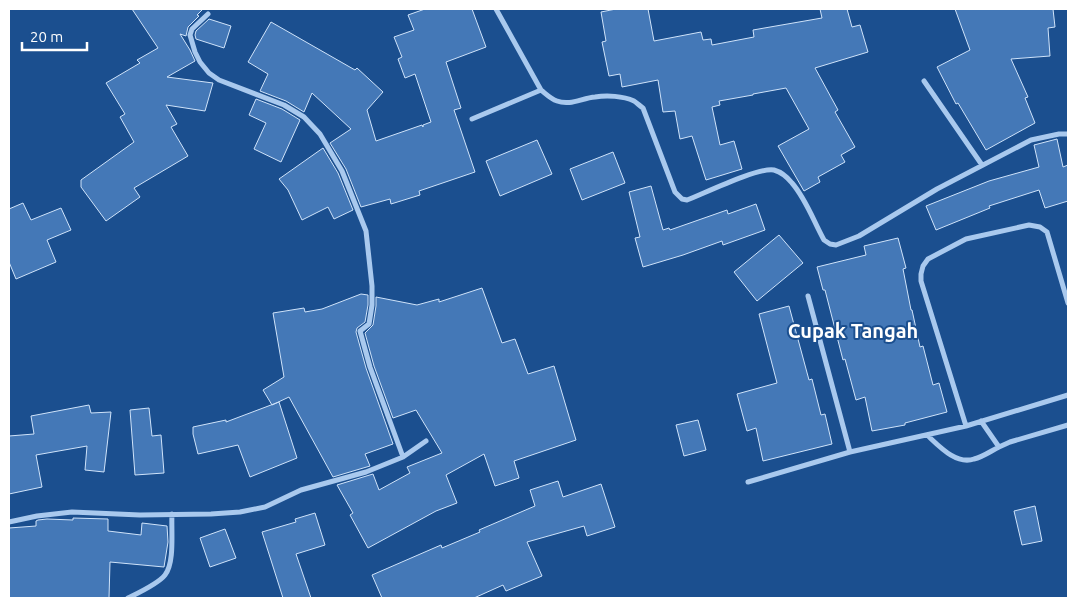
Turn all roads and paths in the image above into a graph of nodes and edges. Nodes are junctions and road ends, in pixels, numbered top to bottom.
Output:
1 (496, 9) edge
2 (208, 14) dead end
3 (924, 80) dead end
4 (541, 90) junction
5 (472, 119) dead end
6 (1068, 134) edge
7 (982, 165) junction
8 (808, 296) dead end
9 (1068, 303) edge
10 (1068, 395) edge
11 (981, 421) junction
12 (1068, 425) edge
13 (966, 426) junction
14 (928, 435) junction
15 (426, 441) dead end
16 (999, 447) junction
17 (850, 452) junction
18 (403, 457) junction
19 (748, 482) dead end
20 (172, 514) junction
21 (9, 522) edge
22 (128, 598) edge

1 - 4 street
2 - 18 street
3 - 7 street
4 - 5 street
4 - 7 street
6 - 7 street
8 - 17 street
9 - 13 street
10 - 11 street
11 - 13 street
11 - 16 street
12 - 16 street
13 - 14 street
14 - 16 street
14 - 17 street
15 - 18 street
17 - 19 street
18 - 20 street
20 - 21 street
20 - 22 street

